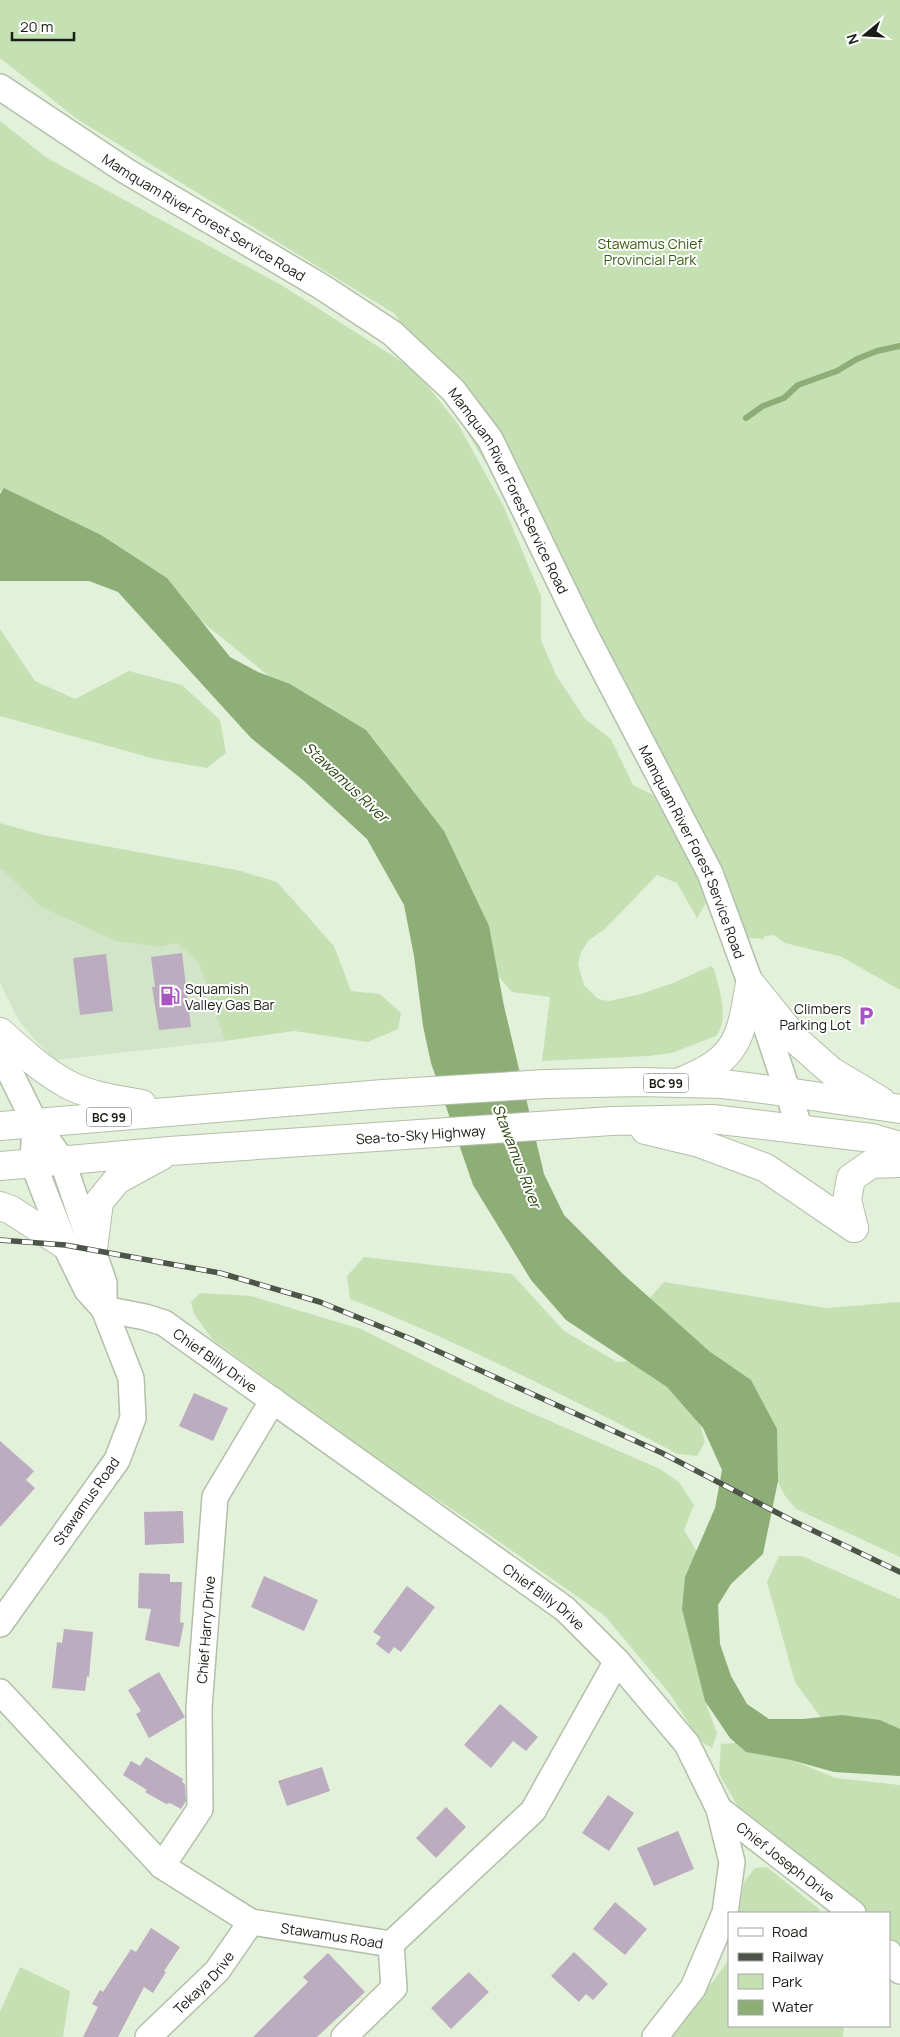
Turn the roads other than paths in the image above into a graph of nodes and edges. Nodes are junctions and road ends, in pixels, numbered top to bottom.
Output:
1 (0, 87) edge
2 (750, 983) junction
3 (0, 1032) edge
4 (0, 1052) edge
5 (678, 1083) junction
6 (786, 1092) junction
7 (896, 1108) edge
8 (183, 1111) junction
9 (611, 1121) junction
10 (35, 1123) junction
11 (0, 1126) edge
12 (800, 1129) junction
13 (900, 1146) edge
14 (170, 1152) junction
15 (62, 1160) junction
16 (33, 1163) junction
17 (900, 1163) edge
18 (0, 1166) edge
19 (0, 1206) edge
20 (65, 1245) junction
21 (93, 1249) junction
22 (104, 1309) junction
23 (273, 1400) junction
24 (0, 1624) edge
25 (617, 1661) junction
26 (0, 1692) edge
27 (718, 1808) junction
28 (162, 1866) junction
29 (852, 1912) edge
30 (251, 1922) junction
31 (391, 1944) junction
32 (890, 1955) edge
33 (900, 1971) edge
34 (148, 2037) edge
35 (344, 2037) edge
36 (655, 2037) edge

1 - 2 street, Mamquam River Forest Service Road
2 - 5 highway
2 - 6 street, Mamquam River Forest Service Road
2 - 7 highway
3 - 8 highway
4 - 10 street, Stawamus Road
5 - 6 highway, BC 99
5 - 8 highway, BC 99
6 - 7 highway, BC 99
6 - 12 street, Mamquam River Forest Service Road
8 - 10 highway, BC 99
9 - 12 highway, Sea-to-Sky Highway
9 - 14 highway, Sea-to-Sky Highway
9 - 17 highway
10 - 11 highway, BC 99
10 - 15 street, Stawamus Road
10 - 16 street
12 - 13 highway, Sea-to-Sky Highway
14 - 15 highway, Sea-to-Sky Highway
14 - 21 highway
15 - 16 highway, Sea-to-Sky Highway
15 - 21 street, Stawamus Road
16 - 18 highway, Sea-to-Sky Highway
16 - 20 street, Stawamus Road
19 - 20 highway
20 - 22 street, Stawamus Road
21 - 22 street, Stawamus Road
22 - 23 street, Chief Billy Drive
22 - 24 street, Stawamus Road
23 - 25 street, Chief Billy Drive
23 - 28 street, Chief Harry Drive
25 - 27 street, Chief Billy Drive
25 - 31 street, Stawamus Road
26 - 28 street, Stawamus Road
27 - 29 street, Chief Joseph Drive
27 - 36 street, Chief Billy Drive
28 - 30 street, Stawamus Road
30 - 31 street, Stawamus Road
30 - 34 street, Tekaya Drive
31 - 35 street
32 - 33 street

